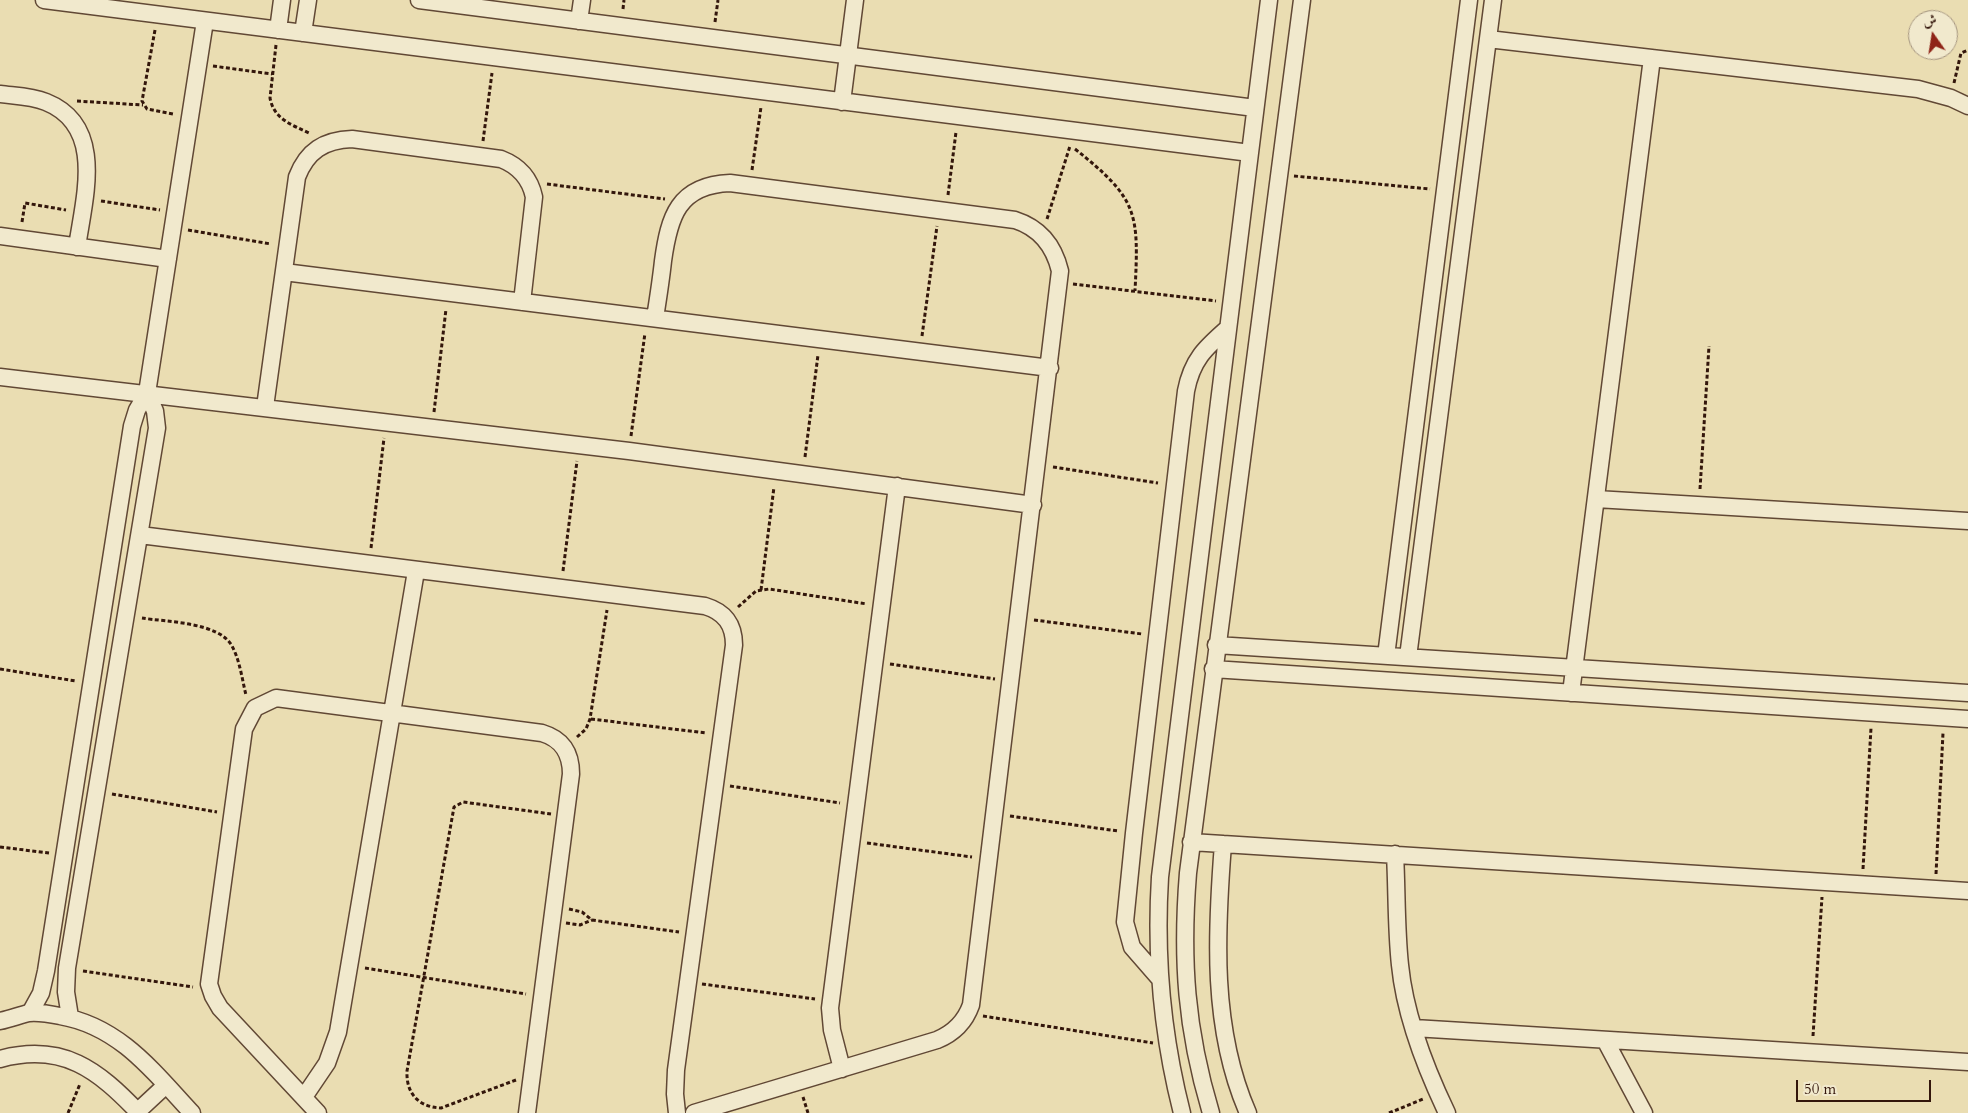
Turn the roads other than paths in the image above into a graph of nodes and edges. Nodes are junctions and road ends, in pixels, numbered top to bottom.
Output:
1 (44, 0) edge
2 (282, 0) edge
3 (308, 0) edge
4 (418, 0) edge
5 (582, 0) edge
6 (855, 0) edge
7 (1269, 0) edge
8 (1302, 0) edge
9 (1468, 0) edge
10 (1493, 0) edge
11 (205, 20) junction
12 (579, 21) junction
13 (278, 30) junction
14 (303, 33) junction
15 (1488, 39) junction
16 (848, 56) junction
17 (1652, 58) junction
18 (0, 94) edge
19 (842, 102) junction
20 (1968, 106) edge
21 (1255, 108) junction
22 (1250, 154) junction
23 (0, 236) edge
24 (77, 247) junction
25 (168, 259) junction
26 (284, 272) junction
27 (522, 302) junction
28 (651, 318) junction
29 (1228, 328) junction
30 (1050, 368) junction
31 (0, 377) edge
32 (147, 393) junction
33 (265, 408) junction
34 (898, 486) junction
35 (1596, 498) junction
36 (1033, 505) junction
37 (1968, 521) edge
38 (140, 535) junction
39 (416, 571) junction
40 (1216, 645) junction
41 (1386, 656) junction
42 (1408, 657) junction
43 (1574, 668) junction
44 (1213, 669) junction
45 (1571, 693) junction
46 (1968, 693) edge
47 (392, 712) junction
48 (1968, 719) edge
49 (1174, 758) junction
50 (1201, 762) junction
51 (1191, 842) junction
52 (1224, 844) junction
53 (1395, 854) junction
54 (1968, 891) edge
55 (1159, 978) junction
56 (30, 1013) junction
57 (70, 1018) junction
58 (0, 1021) edge
59 (1414, 1028) junction
60 (1605, 1040) junction
61 (0, 1059) edge
62 (1968, 1062) edge
63 (842, 1069) junction
64 (166, 1085) junction
65 (304, 1098) junction
66 (138, 1112) edge
67 (192, 1113) edge
68 (318, 1113) edge
69 (527, 1113) edge
70 (677, 1113) edge
71 (694, 1113) edge
72 (1182, 1113) edge
73 (1211, 1113) edge
74 (1248, 1113) edge
75 (1447, 1113) edge
76 (1644, 1113) edge

1 - 11 street
2 - 13 street
3 - 14 street
4 - 12 street
5 - 12 street
6 - 16 street
7 - 21 street
8 - 40 street
9 - 41 street
10 - 15 street
11 - 13 street
11 - 25 street
12 - 16 street
13 - 14 street
14 - 19 street
15 - 17 street
15 - 42 street
16 - 19 street
16 - 21 street
17 - 20 street
17 - 35 street
18 - 24 street
19 - 22 street
21 - 22 street
22 - 29 street
23 - 24 street
24 - 25 street
25 - 32 street
26 - 27 street
26 - 27 street
26 - 33 street
27 - 28 street
28 - 30 street
28 - 30 street
29 - 49 street
29 - 55 street
30 - 36 street
31 - 32 street
32 - 33 street
32 - 38 street
32 - 56 street
33 - 34 street
34 - 36 street
34 - 63 street
35 - 37 street
35 - 43 street
36 - 63 street
38 - 39 street
38 - 57 street
39 - 47 street
39 - 70 street
40 - 41 street
40 - 44 street
41 - 42 street
42 - 43 street
43 - 45 street
43 - 46 street
44 - 45 street
44 - 50 street
45 - 48 street
47 - 65 street
47 - 65 street
47 - 69 street
49 - 50 street
49 - 55 street
50 - 51 street
51 - 52 street
51 - 73 street
52 - 53 street
52 - 74 street
53 - 54 street
53 - 59 street
55 - 72 street
56 - 57 street
56 - 58 street
57 - 64 street
59 - 60 street
59 - 75 street
60 - 62 street
60 - 76 street
61 - 66 street
63 - 71 street
64 - 66 street
64 - 67 street
65 - 68 street

